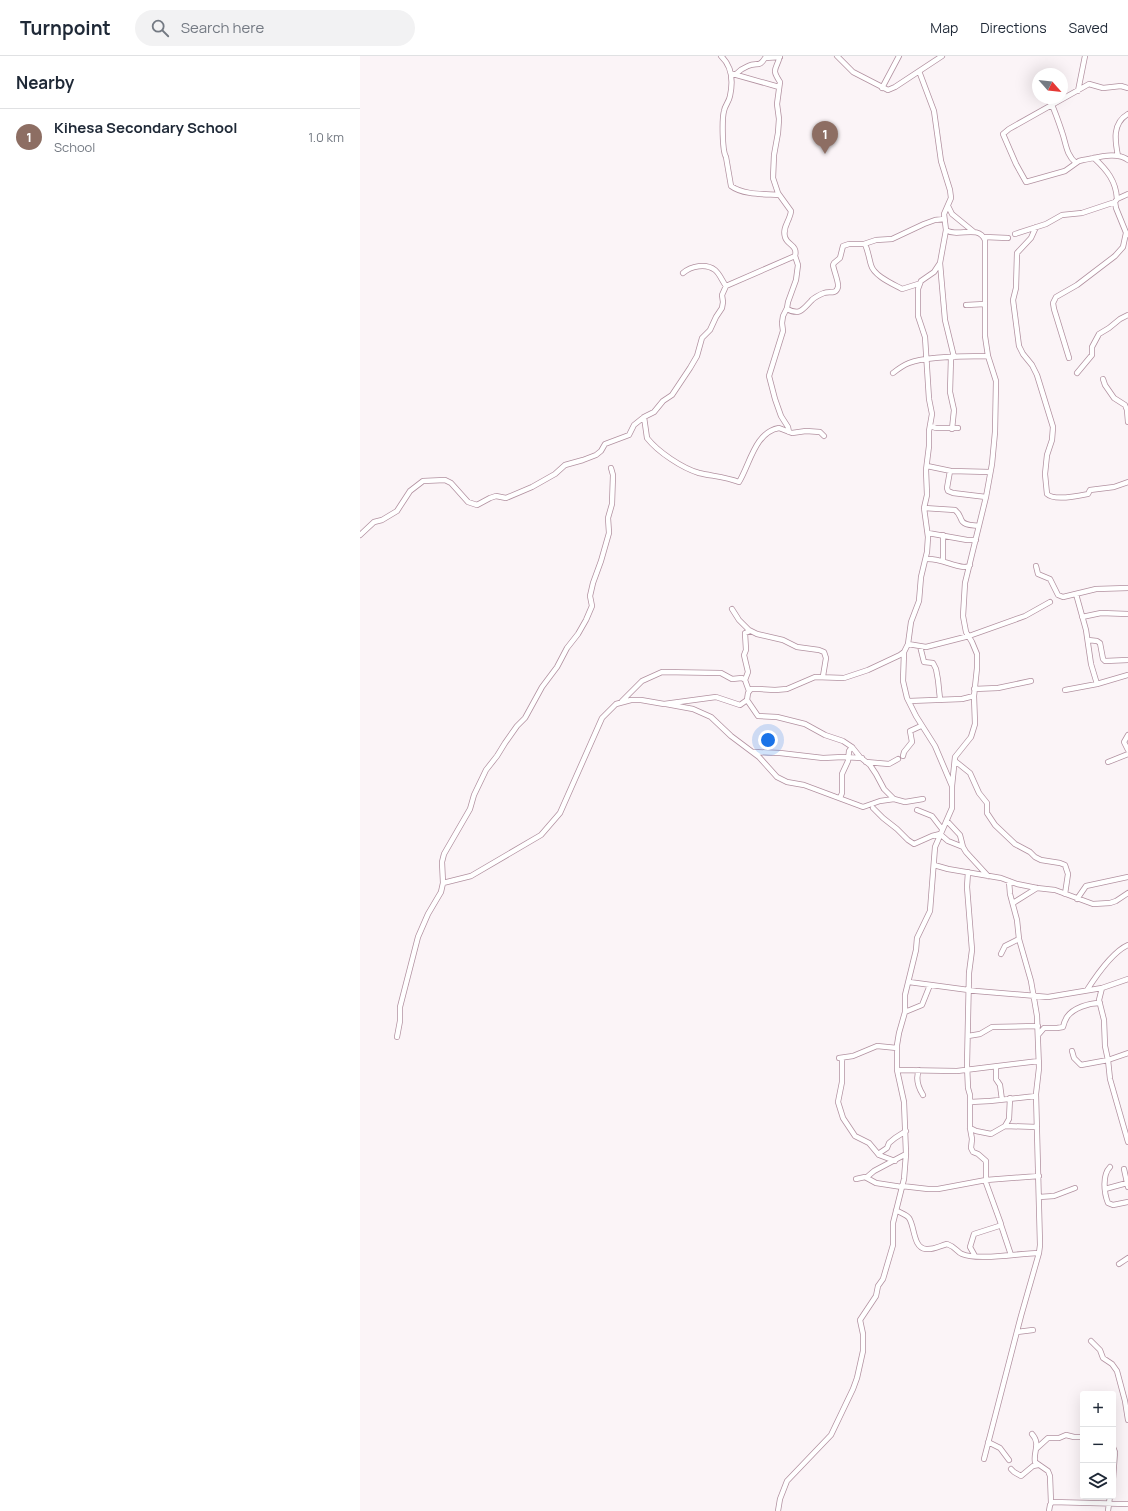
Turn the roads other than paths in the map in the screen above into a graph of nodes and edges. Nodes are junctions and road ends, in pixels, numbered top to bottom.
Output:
1 (721, 56) edge
2 (780, 56) edge
3 (837, 56) edge
4 (899, 56) edge
5 (942, 56) edge
6 (1085, 56) edge
7 (919, 71) junction
8 (734, 74) junction
9 (779, 87) junction
10 (882, 88) junction
11 (1128, 88) edge
12 (1078, 90) junction
13 (1052, 105) junction
14 (1128, 114) edge
15 (1118, 156) junction
16 (1094, 158) junction
17 (1128, 160) edge
18 (1076, 163) junction
19 (1128, 194) edge
20 (779, 196) junction
21 (1116, 200) junction
22 (948, 206) junction
23 (944, 219) junction
24 (1036, 227) junction
25 (946, 230) junction
26 (974, 232) junction
27 (1015, 234) dead end
28 (1127, 235) edge
29 (984, 237) junction
30 (1008, 238) dead end
31 (865, 244) junction
32 (795, 256) junction
33 (940, 263) junction
34 (683, 273) dead end
35 (918, 284) junction
36 (726, 286) junction
37 (985, 304) junction
38 (966, 305) dead end
39 (787, 309) junction
40 (1128, 315) edge
41 (988, 356) junction
42 (952, 357) junction
43 (1069, 358) dead end
44 (927, 359) junction
45 (893, 373) dead end
46 (1077, 373) dead end
47 (1104, 379) dead end
48 (644, 417) junction
49 (1128, 422) edge
50 (930, 426) junction
51 (958, 428) dead end
52 (952, 429) junction
53 (789, 432) junction
54 (824, 436) dead end
55 (927, 466) junction
56 (611, 468) dead end
57 (950, 471) junction
58 (990, 472) junction
59 (1128, 482) edge
60 (986, 497) junction
61 (924, 508) junction
62 (979, 526) junction
63 (928, 533) junction
64 (360, 535) edge
65 (942, 535) junction
66 (976, 540) junction
67 (926, 559) junction
68 (943, 560) junction
69 (970, 565) junction
70 (1036, 566) dead end
71 (1128, 588) edge
72 (1076, 594) junction
73 (1050, 602) dead end
74 (732, 609) dead end
75 (1128, 614) edge
76 (1082, 616) junction
77 (750, 631) junction
78 (969, 636) junction
79 (1088, 640) junction
80 (908, 644) junction
81 (920, 646) junction
82 (904, 652) junction
83 (1128, 660) edge
84 (1128, 675) edge
85 (823, 676) junction
86 (745, 680) junction
87 (1031, 681) dead end
88 (1097, 684) junction
89 (974, 690) junction
90 (1065, 690) dead end
91 (749, 691) junction
92 (974, 696) junction
93 (940, 699) junction
94 (747, 700) junction
95 (620, 702) junction
96 (911, 702) junction
97 (664, 704) junction
98 (921, 726) junction
99 (1128, 735) edge
100 (852, 747) junction
101 (1128, 750) edge
102 (753, 752) junction
103 (1128, 754) edge
104 (903, 756) dead end
105 (848, 757) junction
106 (898, 759) dead end
107 (864, 760) junction
108 (955, 761) junction
109 (1108, 762) dead end
110 (952, 786) junction
111 (840, 798) junction
112 (894, 799) junction
113 (923, 799) dead end
114 (883, 801) junction
115 (859, 806) junction
116 (873, 808) junction
117 (916, 810) dead end
118 (947, 821) junction
119 (941, 832) junction
120 (963, 847) junction
121 (934, 865) junction
122 (968, 872) junction
123 (988, 876) junction
124 (1128, 877) edge
125 (1009, 880) junction
126 (443, 883) junction
127 (1037, 888) junction
128 (1128, 893) edge
129 (1065, 894) junction
130 (1077, 899) junction
131 (1013, 904) junction
132 (1019, 939) junction
133 (1128, 945) edge
134 (1001, 954) dead end
135 (1128, 979) edge
136 (909, 982) junction
137 (930, 985) junction
138 (1102, 988) junction
139 (970, 990) junction
140 (1087, 990) junction
141 (1034, 996) junction
142 (1100, 1003) junction
143 (905, 1012) junction
144 (1038, 1026) junction
145 (1038, 1035) junction
146 (968, 1036) junction
147 (397, 1037) dead end
148 (897, 1048) junction
149 (1072, 1051) dead end
150 (1128, 1053) edge
151 (1108, 1060) junction
152 (1039, 1061) junction
153 (996, 1067) junction
154 (969, 1068) junction
155 (897, 1070) junction
156 (919, 1070) junction
157 (923, 1095) dead end
158 (1036, 1096) junction
159 (1010, 1098) junction
160 (1002, 1100) junction
161 (970, 1102) junction
162 (1005, 1126) junction
163 (1037, 1127) junction
164 (970, 1128) junction
165 (1126, 1128) edge
166 (906, 1131) junction
167 (1128, 1142) edge
168 (878, 1154) junction
169 (906, 1154) junction
170 (895, 1161) junction
171 (1110, 1167) dead end
172 (1124, 1169) dead end
173 (1039, 1176) junction
174 (867, 1177) junction
175 (856, 1179) dead end
176 (985, 1180) junction
177 (1127, 1182) edge
178 (902, 1186) junction
179 (1075, 1188) dead end
180 (1105, 1189) junction
181 (1039, 1197) junction
182 (1128, 1202) edge
183 (896, 1210) junction
184 (1001, 1225) junction
185 (1039, 1253) junction
186 (1010, 1255) junction
187 (975, 1256) junction
188 (1128, 1258) edge
189 (1119, 1264) dead end
190 (1033, 1330) dead end
191 (1017, 1332) junction
192 (1091, 1341) dead end
193 (1128, 1420) edge
194 (1032, 1434) dead end
195 (1080, 1436) edge
196 (988, 1442) junction
197 (1037, 1448) junction
198 (984, 1459) dead end
199 (1009, 1460) dead end
200 (1038, 1464) junction
201 (1011, 1469) dead end
202 (1110, 1499) edge
203 (1051, 1503) junction
204 (1109, 1504) junction
205 (1128, 1504) edge
206 (778, 1511) edge
207 (1049, 1511) edge
208 (1108, 1511) edge

1 - 8 street
2 - 8 street
2 - 9 street
3 - 10 street
4 - 10 street
5 - 7 street
6 - 12 street
7 - 10 street
7 - 22 street
8 - 9 street
8 - 20 street
9 - 20 street
11 - 12 street
12 - 13 street
13 - 18 street
13 - 18 street
14 - 15 street
15 - 16 street
15 - 17 street
16 - 18 street
16 - 21 street
19 - 21 street
20 - 32 street
21 - 24 street
21 - 28 street
22 - 23 street
22 - 26 street
23 - 25 street
23 - 31 street
24 - 27 street
24 - 59 street
25 - 26 street
25 - 33 street
26 - 29 street
28 - 43 street
29 - 30 street
29 - 37 street
31 - 35 street
31 - 39 street
32 - 36 street
32 - 39 street
33 - 35 street
33 - 42 street
34 - 36 street
35 - 44 street
36 - 48 street
37 - 38 street
37 - 41 street
39 - 53 street
40 - 46 street
41 - 42 street
41 - 58 street
42 - 44 street
42 - 52 street
44 - 45 street
44 - 50 street
47 - 49 street
48 - 53 street
48 - 64 street
50 - 52 street
50 - 55 street
51 - 52 street
53 - 54 street
55 - 57 street
55 - 61 street
56 - 126 street
57 - 58 street
57 - 60 street
58 - 60 street
60 - 62 street
61 - 62 street
61 - 63 street
62 - 66 street
63 - 65 street
63 - 67 street
65 - 66 street
65 - 68 street
66 - 69 street
67 - 68 street
67 - 80 street
68 - 69 street
69 - 78 street
70 - 72 street
71 - 72 street
72 - 76 street
73 - 78 street
74 - 77 street
75 - 76 street
76 - 79 street
77 - 85 street
77 - 86 street
78 - 81 street
78 - 89 street
79 - 83 street
79 - 88 street
80 - 81 street
80 - 82 street
81 - 93 street
82 - 85 street
82 - 96 street
84 - 88 street
85 - 91 street
86 - 91 street
86 - 95 street
87 - 89 street
88 - 90 street
89 - 92 street
91 - 94 street
92 - 93 street
92 - 108 street
93 - 96 street
94 - 97 street
94 - 100 street
95 - 97 street
95 - 126 street
96 - 98 street
97 - 102 street
98 - 104 street
98 - 110 street
99 - 101 street
100 - 105 street
100 - 107 street
102 - 105 street
102 - 111 street
103 - 109 street
105 - 107 street
105 - 111 street
106 - 107 street
107 - 112 street
108 - 110 street
108 - 129 street
110 - 118 street
111 - 115 street
112 - 113 street
112 - 114 street
114 - 115 street
114 - 116 street
115 - 116 street
116 - 119 street
117 - 119 street
118 - 119 street
118 - 120 street
119 - 120 street
119 - 121 street
120 - 123 street
121 - 122 street
121 - 136 street
122 - 123 street
122 - 139 street
123 - 125 street
124 - 130 street
125 - 127 street
125 - 131 street
126 - 147 street
127 - 129 street
127 - 131 street
128 - 130 street
129 - 130 street
131 - 132 street
132 - 134 street
132 - 141 street
133 - 140 street
135 - 138 street
136 - 137 street
136 - 143 street
137 - 139 street
137 - 143 street
138 - 140 street
138 - 142 street
139 - 141 street
139 - 146 street
140 - 141 street
141 - 144 street
142 - 145 street
142 - 151 street
143 - 148 street
144 - 145 street
144 - 146 street
145 - 152 street
146 - 154 street
148 - 155 street
148 - 168 street
149 - 151 street
150 - 151 street
151 - 165 street
152 - 153 street
152 - 158 street
153 - 154 street
153 - 160 street
154 - 156 street
154 - 161 street
155 - 156 street
155 - 166 street
156 - 157 street
158 - 159 street
158 - 163 street
159 - 160 street
159 - 162 street
160 - 161 street
161 - 164 street
162 - 163 street
162 - 164 street
163 - 173 street
164 - 176 street
165 - 167 street
166 - 168 street
166 - 169 street
168 - 170 street
169 - 170 street
169 - 178 street
170 - 174 street
171 - 180 street
172 - 177 street
173 - 176 street
173 - 181 street
174 - 175 street
174 - 178 street
176 - 178 street
176 - 184 street
177 - 180 street
178 - 183 street
179 - 181 street
180 - 182 street
181 - 185 street
183 - 187 street
183 - 206 street
184 - 186 street
184 - 187 street
185 - 186 street
185 - 191 street
186 - 187 street
188 - 189 street
190 - 191 street
191 - 196 street
192 - 193 street
194 - 197 street
195 - 197 street
196 - 198 street
196 - 199 street
197 - 200 street
200 - 201 street
200 - 203 street
202 - 204 street
203 - 204 street
203 - 207 street
204 - 205 street
204 - 208 street

